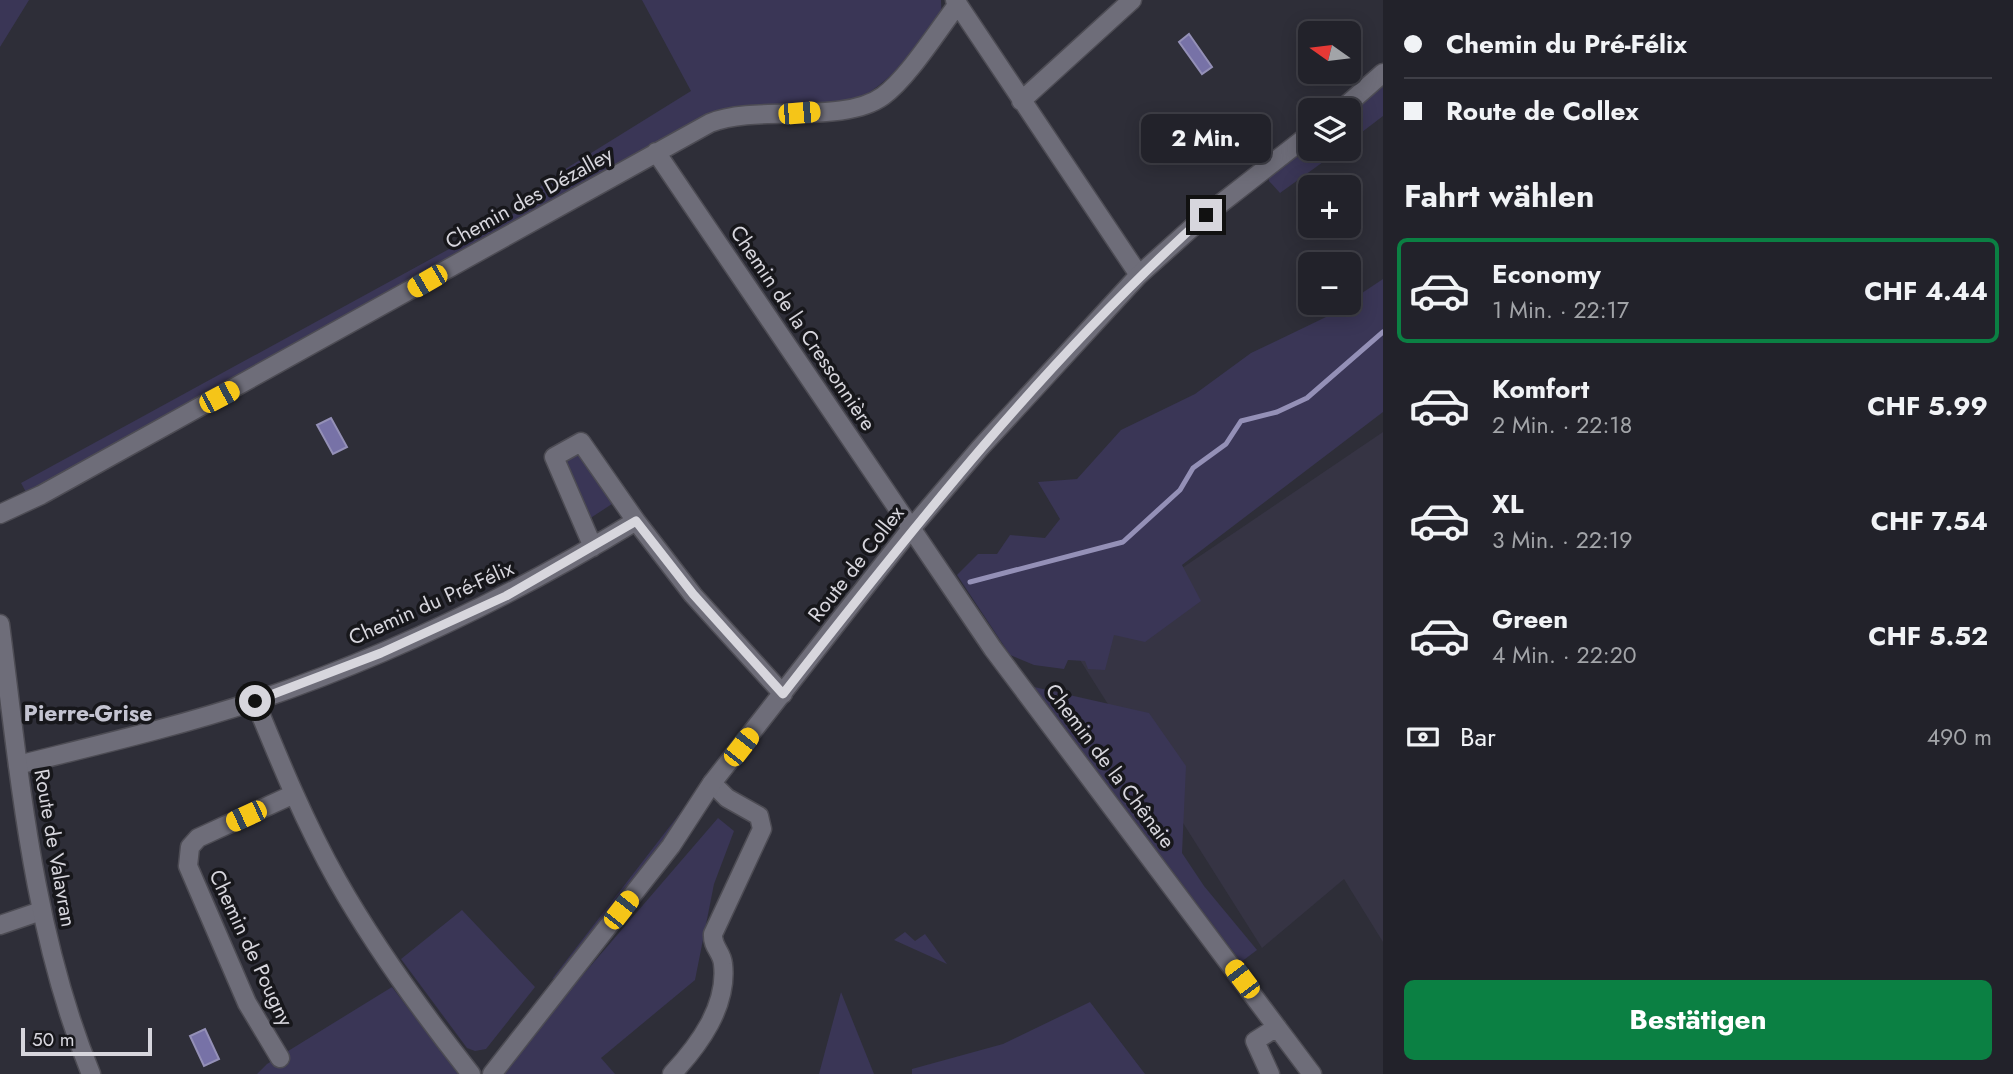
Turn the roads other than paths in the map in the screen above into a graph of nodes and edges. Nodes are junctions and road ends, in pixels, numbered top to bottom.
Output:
1 (1132, 0) edge
2 (957, 2) edge
3 (1383, 73) edge
4 (1355, 98) edge
5 (1021, 101) junction
6 (1298, 143) edge
7 (656, 152) junction
8 (1139, 275) junction
9 (0, 514) edge
10 (636, 521) junction
11 (910, 530) junction
12 (593, 547) junction
13 (0, 624) edge
14 (783, 694) junction
15 (5, 701) edge
16 (255, 701) junction
17 (18, 765) junction
18 (712, 783) junction
19 (294, 794) junction
20 (41, 911) junction
21 (0, 925) edge
22 (1276, 1027) junction
23 (280, 1058) dead end
24 (91, 1074) edge
25 (471, 1074) edge
26 (492, 1074) edge
27 (672, 1074) edge
28 (1270, 1074) edge
29 (1312, 1074) edge

1 - 5 street
2 - 5 street
2 - 7 street, Chemin des Dézalley
3 - 4 street
5 - 8 street
6 - 8 street, Route de Collex
7 - 9 street, Chemin des Dézalley
7 - 11 street, Chemin de la Cressonnière
8 - 11 street, Route de Collex
10 - 12 street, Chemin du Pré-Félix
10 - 12 street
10 - 14 street
11 - 14 street, Route de Collex
11 - 22 street, Chemin de la Chênaie
12 - 16 street, Chemin du Pré-Félix
13 - 15 street, Route de Valavran
14 - 18 street, Route de Collex
15 - 17 street, Route de Valavran
16 - 17 street, Chemin du Pré-Félix
16 - 19 street
17 - 20 street, Route de Valavran
18 - 26 street, Route de Collex
18 - 27 street
19 - 23 street, Chemin de Pougny
19 - 25 street
20 - 21 street
20 - 24 street, Route de Valavran
22 - 28 street
22 - 29 street, Chemin de la Chênaie

